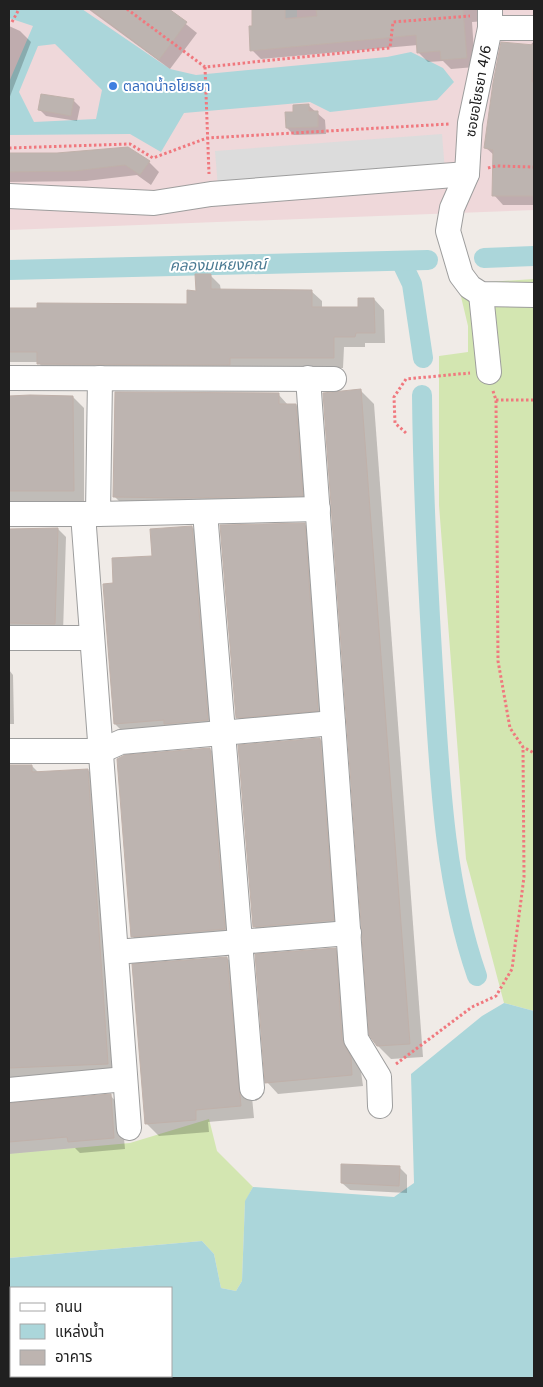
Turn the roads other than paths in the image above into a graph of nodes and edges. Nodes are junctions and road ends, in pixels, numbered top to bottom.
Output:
1 (490, 17) edge
2 (534, 28) edge
3 (467, 174) junction
4 (9, 196) edge
5 (481, 294) junction
6 (534, 295) edge
7 (489, 372) road end
8 (9, 378) edge
9 (100, 378) junction
10 (308, 378) junction
11 (334, 379) dead end
12 (318, 509) junction
13 (205, 512) junction
14 (9, 514) edge
15 (91, 514) junction
16 (9, 638) edge
17 (92, 638) junction
18 (333, 723) junction
19 (223, 732) junction
20 (9, 751) edge
21 (101, 751) junction
22 (349, 933) junction
23 (240, 942) junction
24 (116, 952) junction
25 (125, 1079) junction
26 (252, 1088) dead end
27 (9, 1090) edge
28 (380, 1106) dead end
29 (129, 1128) dead end

1 - 2 street
1 - 3 street, ซอยอโยธยา 4/6
3 - 4 street
3 - 5 street
5 - 6 street
5 - 7 street
8 - 9 street
9 - 10 street
9 - 15 street
10 - 11 street
10 - 12 street
12 - 13 street
12 - 18 street
13 - 15 street
13 - 19 street
14 - 15 street
15 - 17 street
16 - 17 street
17 - 21 street
18 - 19 street
18 - 22 street
19 - 21 street
19 - 23 street
20 - 21 street
21 - 24 street
22 - 23 street
22 - 28 street
23 - 24 street
23 - 26 street
24 - 25 street
25 - 27 street
25 - 29 street

